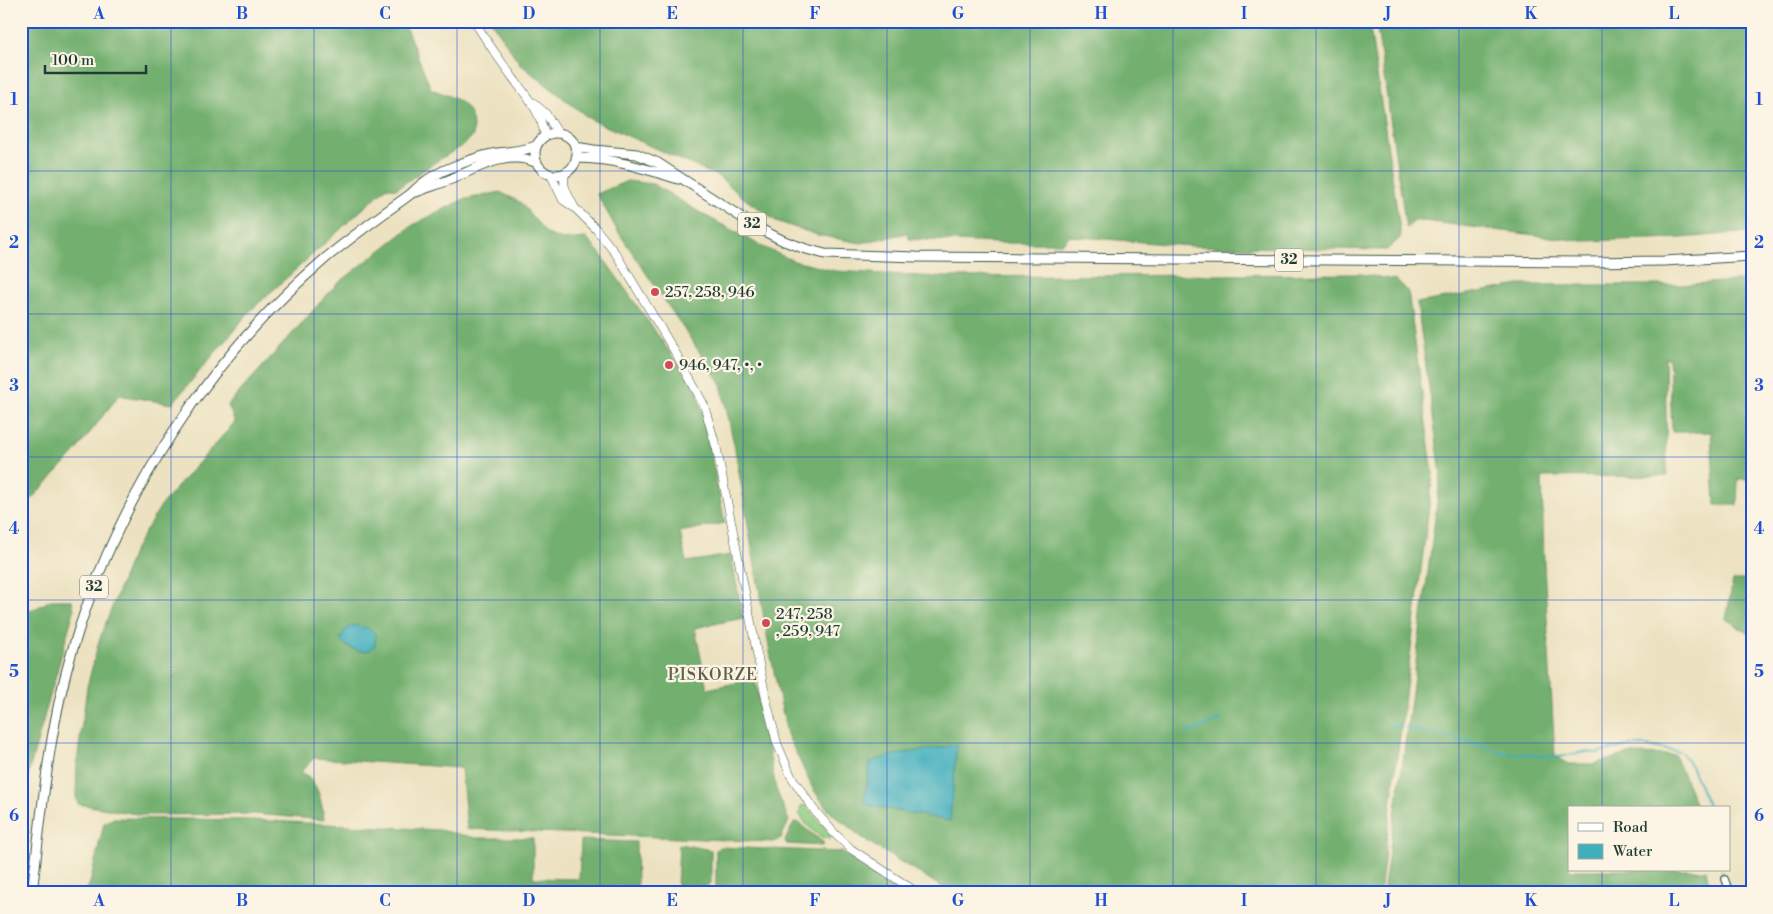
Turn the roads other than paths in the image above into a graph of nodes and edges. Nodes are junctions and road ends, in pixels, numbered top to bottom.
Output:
1 (474, 21) edge
2 (532, 102) junction
3 (558, 133) junction
4 (545, 136) junction
5 (536, 146) junction
6 (575, 147) junction
7 (576, 158) junction
8 (537, 163) junction
9 (566, 172) junction
10 (549, 174) junction
11 (686, 181) junction
12 (412, 194) junction
13 (575, 208) junction
14 (1752, 256) edge
15 (1725, 879) dead end
16 (32, 893) edge
17 (918, 893) edge
18 (1730, 893) edge

1 - 2 street
2 - 3 street
2 - 4 street
3 - 4 main road
3 - 6 main road
4 - 5 main road
5 - 8 main road
5 - 12 main road, 32
6 - 7 main road
6 - 11 main road, 32
7 - 9 main road
7 - 11 main road, 32
8 - 10 main road
8 - 12 main road, 32
9 - 10 main road
9 - 13 street
10 - 13 street
11 - 14 main road, 32
12 - 16 main road, 32
13 - 17 street
15 - 18 street

